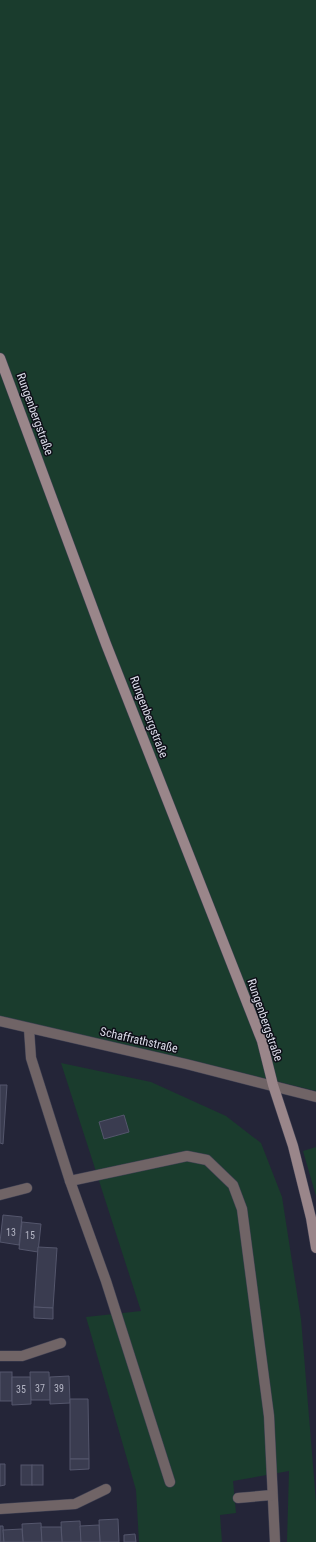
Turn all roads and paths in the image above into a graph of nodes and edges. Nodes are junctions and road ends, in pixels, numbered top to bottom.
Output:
1 (0, 358) edge
2 (0, 1021) edge
3 (29, 1029) junction
4 (273, 1085) junction
5 (316, 1097) edge
6 (70, 1181) junction
7 (27, 1188) dead end
8 (0, 1195) edge
9 (316, 1248) edge
10 (61, 1343) dead end
11 (0, 1356) edge
12 (170, 1482) dead end
13 (106, 1489) dead end
14 (272, 1495) junction
15 (238, 1498) dead end
16 (0, 1509) edge
17 (275, 1542) edge

1 - 4 street, Rungenbergstraße
2 - 3 street, Schaffrathstraße
3 - 4 street, Schaffrathstraße
3 - 6 street
4 - 5 street
4 - 9 street, Rungenbergstraße
6 - 12 street
6 - 14 street
7 - 8 street
10 - 11 street
13 - 16 street
14 - 15 street
14 - 17 street

